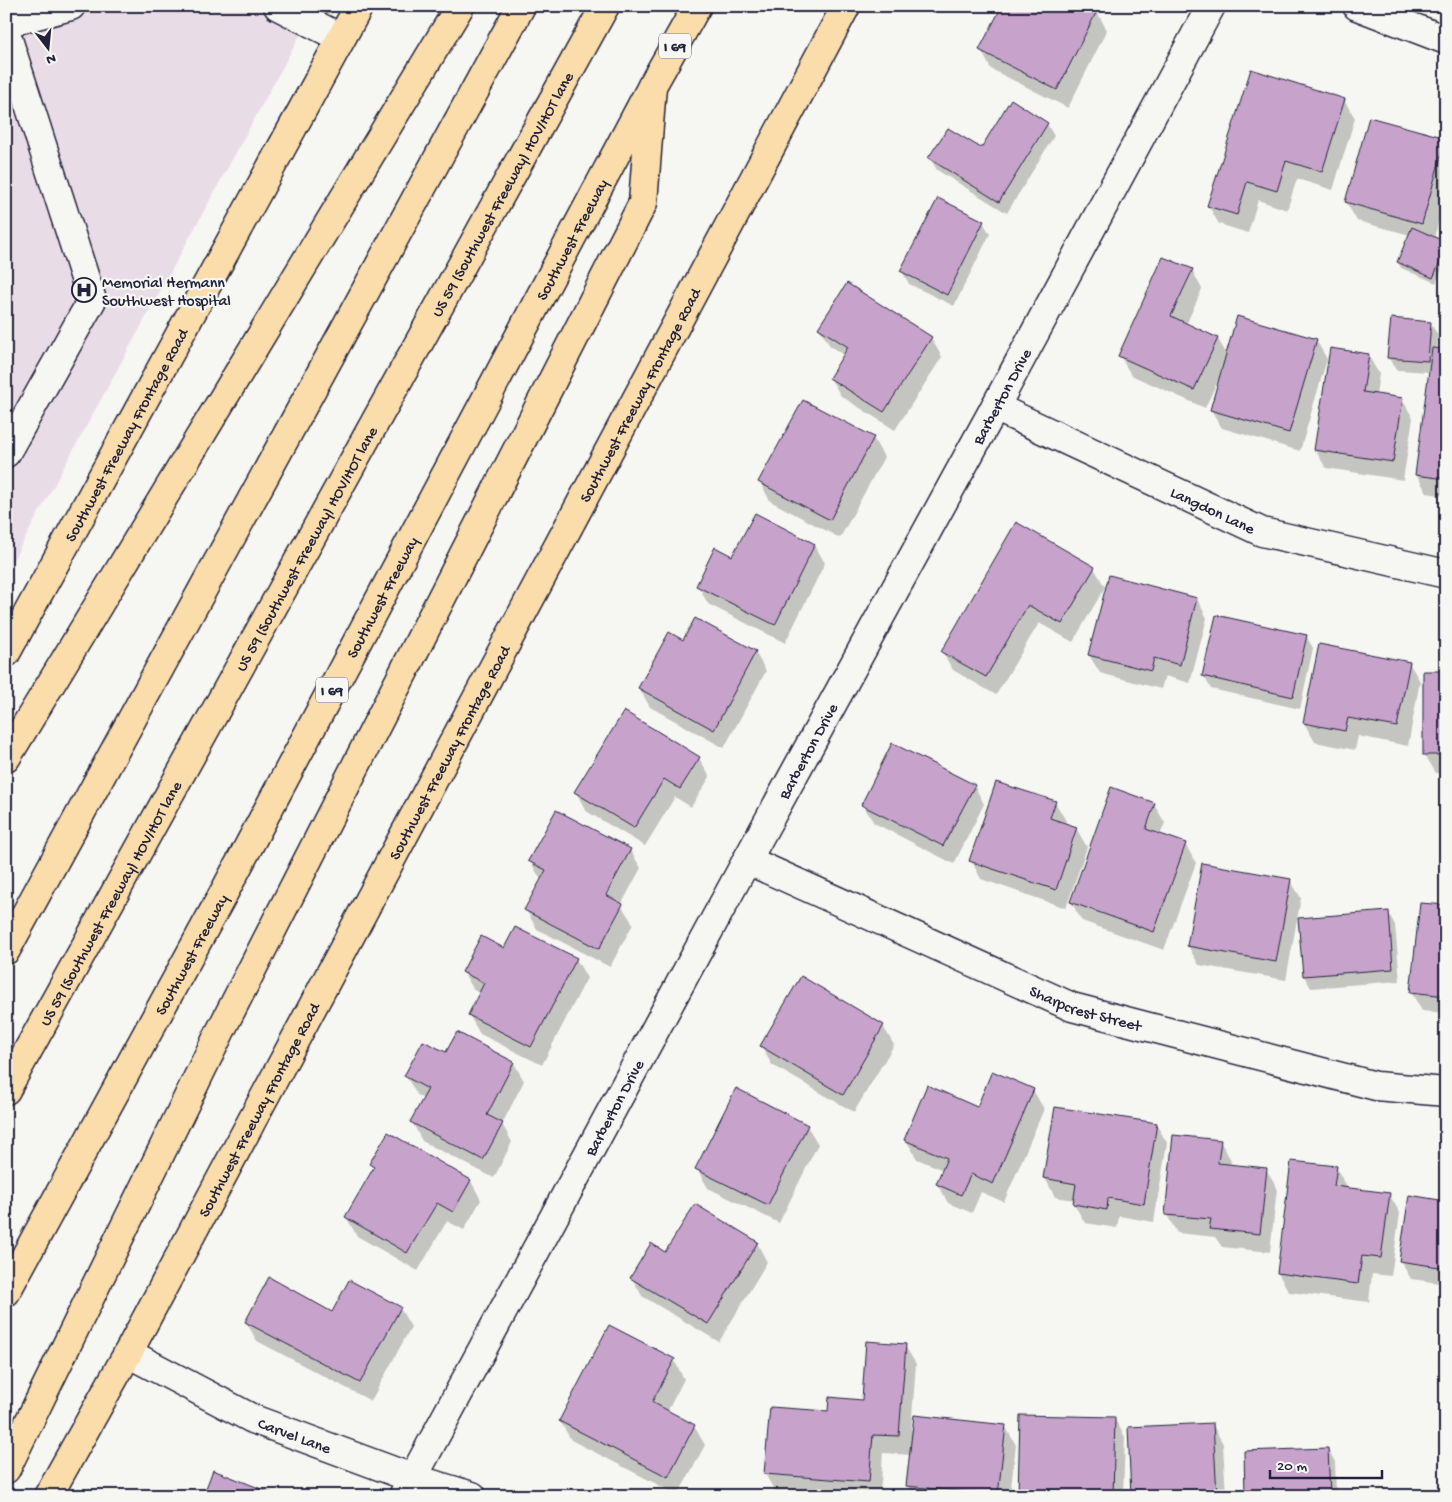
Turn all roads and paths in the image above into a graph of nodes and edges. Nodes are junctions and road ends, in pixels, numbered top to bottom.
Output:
1 (71, 6) edge
2 (278, 6) edge
3 (359, 6) edge
4 (460, 6) edge
5 (521, 6) edge
6 (605, 6) edge
7 (697, 6) edge
8 (846, 6) edge
9 (1211, 6) edge
10 (1357, 6) edge
11 (6, 24) edge
12 (6, 33) edge
13 (340, 38) junction
14 (1446, 40) edge
15 (652, 86) junction
16 (995, 407) junction
17 (6, 453) edge
18 (1446, 574) edge
19 (6, 653) edge
20 (6, 758) edge
21 (747, 860) junction
22 (6, 950) edge
23 (6, 1090) edge
24 (1446, 1092) edge
25 (6, 1292) edge
26 (128, 1353) junction
27 (6, 1469) edge
28 (408, 1487) edge
29 (48, 1496) edge
30 (472, 1496) edge

1 - 11 street
2 - 13 street
3 - 13 main road, Southwest Freeway Frontage Road
4 - 20 main road
5 - 22 main road
6 - 23 main road, US 59 (Southwest Freeway) HOV/HOT lane
7 - 15 main road, Southwest Freeway / I 69
8 - 26 main road, Southwest Freeway Frontage Road
9 - 16 street, Barberton Drive
10 - 14 street
12 - 17 street
13 - 19 main road, Southwest Freeway Frontage Road
15 - 25 main road, Southwest Freeway / I 69
15 - 27 main road
16 - 18 street, Langdon Lane
16 - 21 street, Barberton Drive
21 - 24 street, Sharpcrest Street
21 - 28 street, Barberton Drive
26 - 28 street, Carvel Lane
26 - 29 main road, Southwest Freeway Frontage Road
28 - 30 street, Carvel Lane

